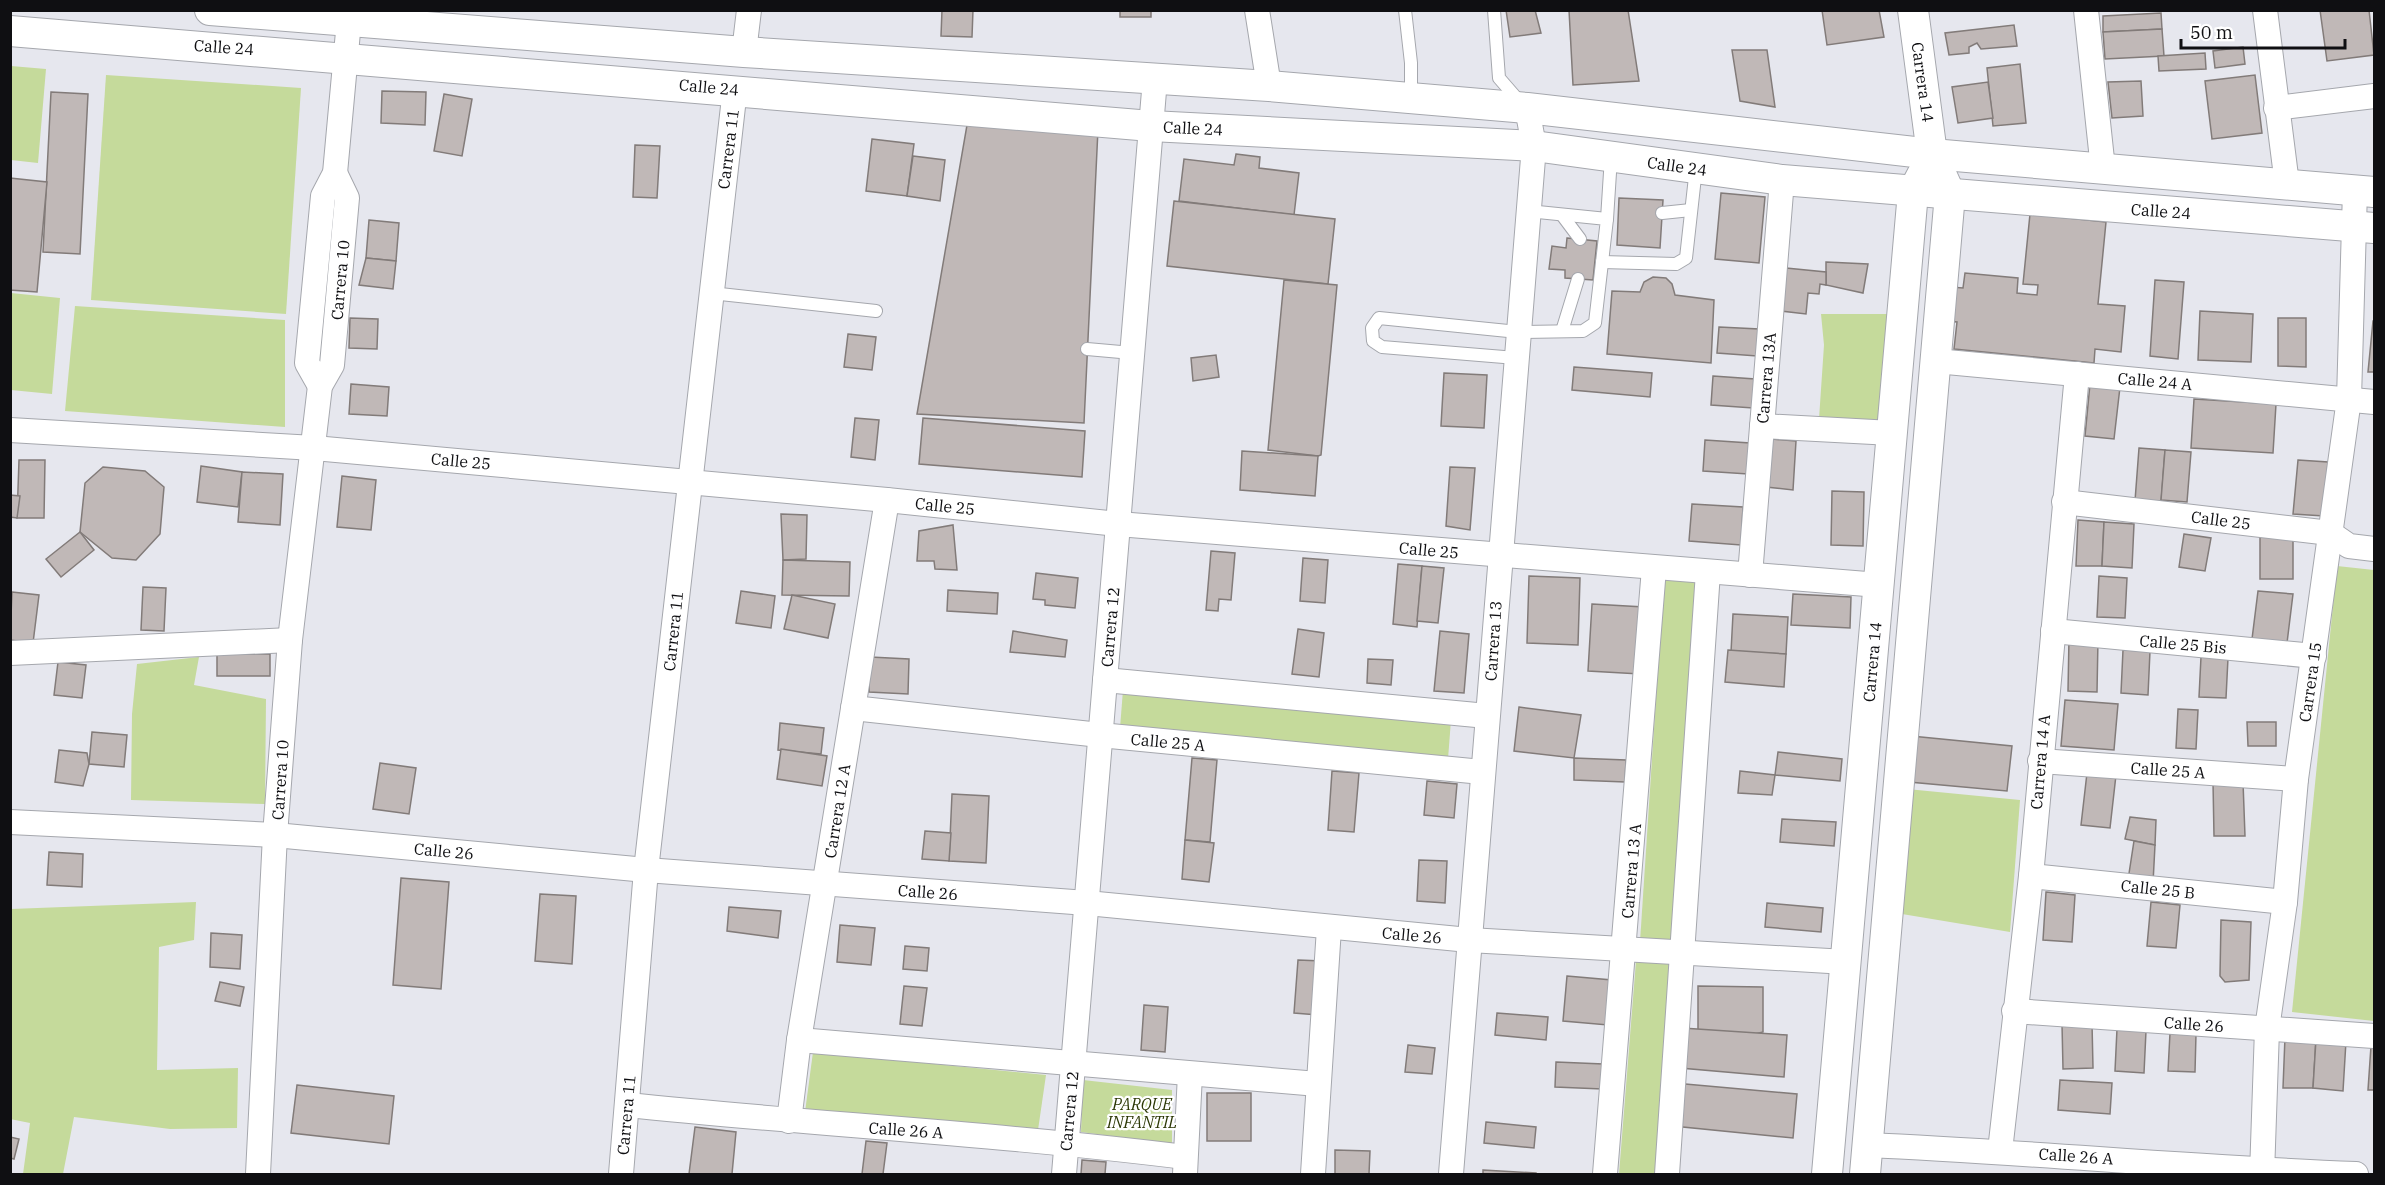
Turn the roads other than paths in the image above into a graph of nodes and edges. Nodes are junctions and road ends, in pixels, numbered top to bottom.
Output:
1 (210, 10) edge
2 (749, 10) edge
3 (1257, 10) edge
4 (1405, 10) edge
5 (1494, 10) edge
6 (1914, 10) edge
7 (2086, 10) edge
8 (2265, 10) edge
9 (350, 16) edge
10 (10, 31) edge
11 (744, 52) junction
12 (347, 57) junction
13 (1155, 79) junction
14 (1269, 86) junction
15 (735, 89) junction
16 (2374, 96) edge
17 (1411, 98) junction
18 (1527, 108) junction
19 (2276, 108) junction
20 (1151, 126) junction
21 (1534, 146) junction
22 (1932, 154) junction
23 (1611, 157) junction
24 (1696, 168) junction
25 (2103, 168) junction
26 (1782, 180) junction
27 (2287, 184) junction
28 (2365, 191) edge
29 (1913, 192) junction
30 (1950, 194) junction
31 (1691, 210) junction
32 (1528, 212) junction
33 (1662, 213) dead end
34 (1562, 215) junction
35 (1606, 219) junction
36 (2364, 227) edge
37 (1580, 239) dead end
38 (1602, 262) junction
39 (1578, 279) dead end
40 (711, 293) junction
41 (876, 311) dead end
42 (1562, 331) junction
43 (1518, 332) junction
44 (1087, 349) dead end
45 (1132, 353) junction
46 (1516, 358) junction
47 (1936, 361) junction
48 (2077, 374) junction
49 (2349, 399) junction
50 (2374, 402) edge
51 (1762, 426) junction
52 (10, 430) edge
53 (1892, 433) junction
54 (314, 448) junction
55 (690, 482) junction
56 (887, 500) junction
57 (2064, 502) junction
58 (1118, 524) junction
59 (2330, 533) junction
60 (2374, 549) edge
61 (1500, 556) junction
62 (1654, 568) junction
63 (1708, 572) junction
64 (1750, 575) junction
65 (1879, 585) junction
66 (2053, 631) junction
67 (290, 640) junction
68 (10, 653) edge
69 (2314, 656) junction
70 (1105, 680) junction
71 (853, 708) junction
72 (1487, 716) junction
73 (1101, 735) junction
74 (2040, 761) junction
75 (1482, 772) junction
76 (2296, 779) junction
77 (10, 822) edge
78 (275, 835) junction
79 (646, 870) junction
80 (2031, 876) junction
81 (825, 884) junction
82 (2285, 902) junction
83 (1087, 903) junction
84 (1329, 928) junction
85 (1469, 940) junction
86 (1624, 949) junction
87 (1684, 952) junction
88 (1846, 962) junction
89 (2014, 1011) junction
90 (2267, 1029) junction
91 (2374, 1036) edge
92 (799, 1040) junction
93 (1073, 1064) junction
94 (1190, 1074) junction
95 (1318, 1084) junction
96 (627, 1105) junction
97 (789, 1121) junction
98 (1067, 1142) junction
99 (1867, 1145) junction
100 (2000, 1151) junction
101 (1185, 1166) edge
102 (2262, 1173) edge
103 (258, 1174) edge
104 (621, 1174) edge
105 (1064, 1174) edge
106 (1313, 1174) edge
107 (1451, 1174) edge
108 (1605, 1174) edge
109 (1667, 1174) edge
110 (1827, 1174) edge
111 (1864, 1174) edge
112 (2356, 1174) edge

1 - 9 street
2 - 11 street
3 - 14 street
4 - 17 lane
5 - 18 lane
6 - 22 street, Carrera 14
7 - 25 street
8 - 19 street
9 - 11 street
9 - 12 street, Carrera 10
10 - 12 street, Calle 24
11 - 13 street
12 - 15 street, Calle 24
12 - 54 street, Carrera 10
13 - 14 street
13 - 20 street, Carrera 12
14 - 17 street
15 - 20 street, Calle 24
15 - 40 street, Carrera 11
16 - 19 street
17 - 18 street
18 - 21 street, Carrera 13
18 - 22 street
19 - 27 street
20 - 21 street, Calle 24
20 - 45 street, Carrera 12
21 - 23 street, Calle 24
21 - 32 street, Carrera 13
22 - 25 street
22 - 29 street, Carrera 14
22 - 30 street, Carrera 14
23 - 24 street, Calle 24
23 - 35 lane
24 - 26 street, Calle 24
24 - 31 lane
25 - 27 street
26 - 29 street, Calle 24
26 - 51 street, Carrera 13A
27 - 28 street
28 - 36 street, Carrera 15
29 - 30 street, Calle 24
29 - 53 street, Carrera 14
30 - 36 street, Calle 24
30 - 47 street, Carrera 14
31 - 33 lane
31 - 38 lane
32 - 34 lane
32 - 43 street, Carrera 13
34 - 35 lane
34 - 37 lane
35 - 38 lane
36 - 49 street, Carrera 15
38 - 42 lane
39 - 42 lane
40 - 41 lane
40 - 55 street, Carrera 11
42 - 43 lane
43 - 46 street, Carrera 13
43 - 46 lane
44 - 45 lane
45 - 58 street, Carrera 12
46 - 61 street, Carrera 13
47 - 48 street, Calle 24 A
47 - 99 street, Carrera 14
48 - 49 street, Calle 24 A
48 - 57 street, Carrera 14 A
49 - 50 street, Calle 24 A
49 - 59 street, Carrera 15
51 - 53 street
51 - 64 street, Carrera 13A
52 - 54 street, Calle 25
53 - 65 street, Carrera 14
54 - 55 street, Calle 25
54 - 67 street, Carrera 10
55 - 56 street, Calle 25
55 - 79 street, Carrera 11
56 - 58 street, Calle 25
56 - 71 street, Carrera 12 A
57 - 59 street, Calle 25
57 - 66 street, Carrera 14 A
58 - 61 street, Calle 25
58 - 70 street, Carrera 12
59 - 60 street, Calle 25
59 - 69 street, Carrera 15
61 - 62 street, Calle 25
61 - 72 street, Carrera 13
62 - 63 street, Calle 25
62 - 86 street, Carrera 13 A
63 - 64 street, Calle 25
63 - 87 street
64 - 65 street, Calle 25
65 - 88 street, Carrera 14
66 - 69 street, Calle 25 Bis
66 - 74 street, Carrera 14 A
67 - 68 street
67 - 78 street, Carrera 10
69 - 76 street, Carrera 15
70 - 72 street
70 - 73 street, Carrera 12
71 - 73 street, Calle 25 A
71 - 81 street, Carrera 12 A
72 - 75 street, Carrera 13
73 - 75 street, Calle 25 A
73 - 83 street, Carrera 12
74 - 76 street, Calle 25 A
74 - 80 street, Carrera 14 A
75 - 85 street, Carrera 13
76 - 82 street, Carrera 15
77 - 78 street, Calle 26
78 - 79 street, Calle 26
78 - 103 street, Carrera 10
79 - 81 street, Calle 26
79 - 96 street, Carrera 11
80 - 82 street, Calle 25 B
80 - 89 street, Carrera 14 A
81 - 83 street, Calle 26
81 - 92 street, Carrera 12 A
82 - 90 street, Carrera 15
83 - 84 street, Calle 26
83 - 93 street, Carrera 12
84 - 85 street, Calle 26
84 - 95 street
85 - 86 street, Calle 26
85 - 107 street, Carrera 13
86 - 87 street, Calle 26
86 - 108 street, Carrera 13 A
87 - 88 street, Calle 26
87 - 109 street
88 - 110 street, Carrera 14
89 - 90 street, Calle 26
89 - 100 street, Carrera 14 A
90 - 91 street, Calle 26
90 - 102 street, Carrera 15
92 - 93 street
92 - 97 street, Carrera 12 A
93 - 94 street
93 - 98 street, Carrera 12
94 - 95 street
94 - 101 street
95 - 106 street
96 - 97 street, Calle 26 A
96 - 104 street, Carrera 11
97 - 98 street, Calle 26 A
98 - 101 street, Calle 26 A
98 - 105 street, Carrera 12
99 - 100 street, Calle 26 A
99 - 111 street, Carrera 14
100 - 102 street, Calle 26 A
102 - 112 street, Calle 26 A

